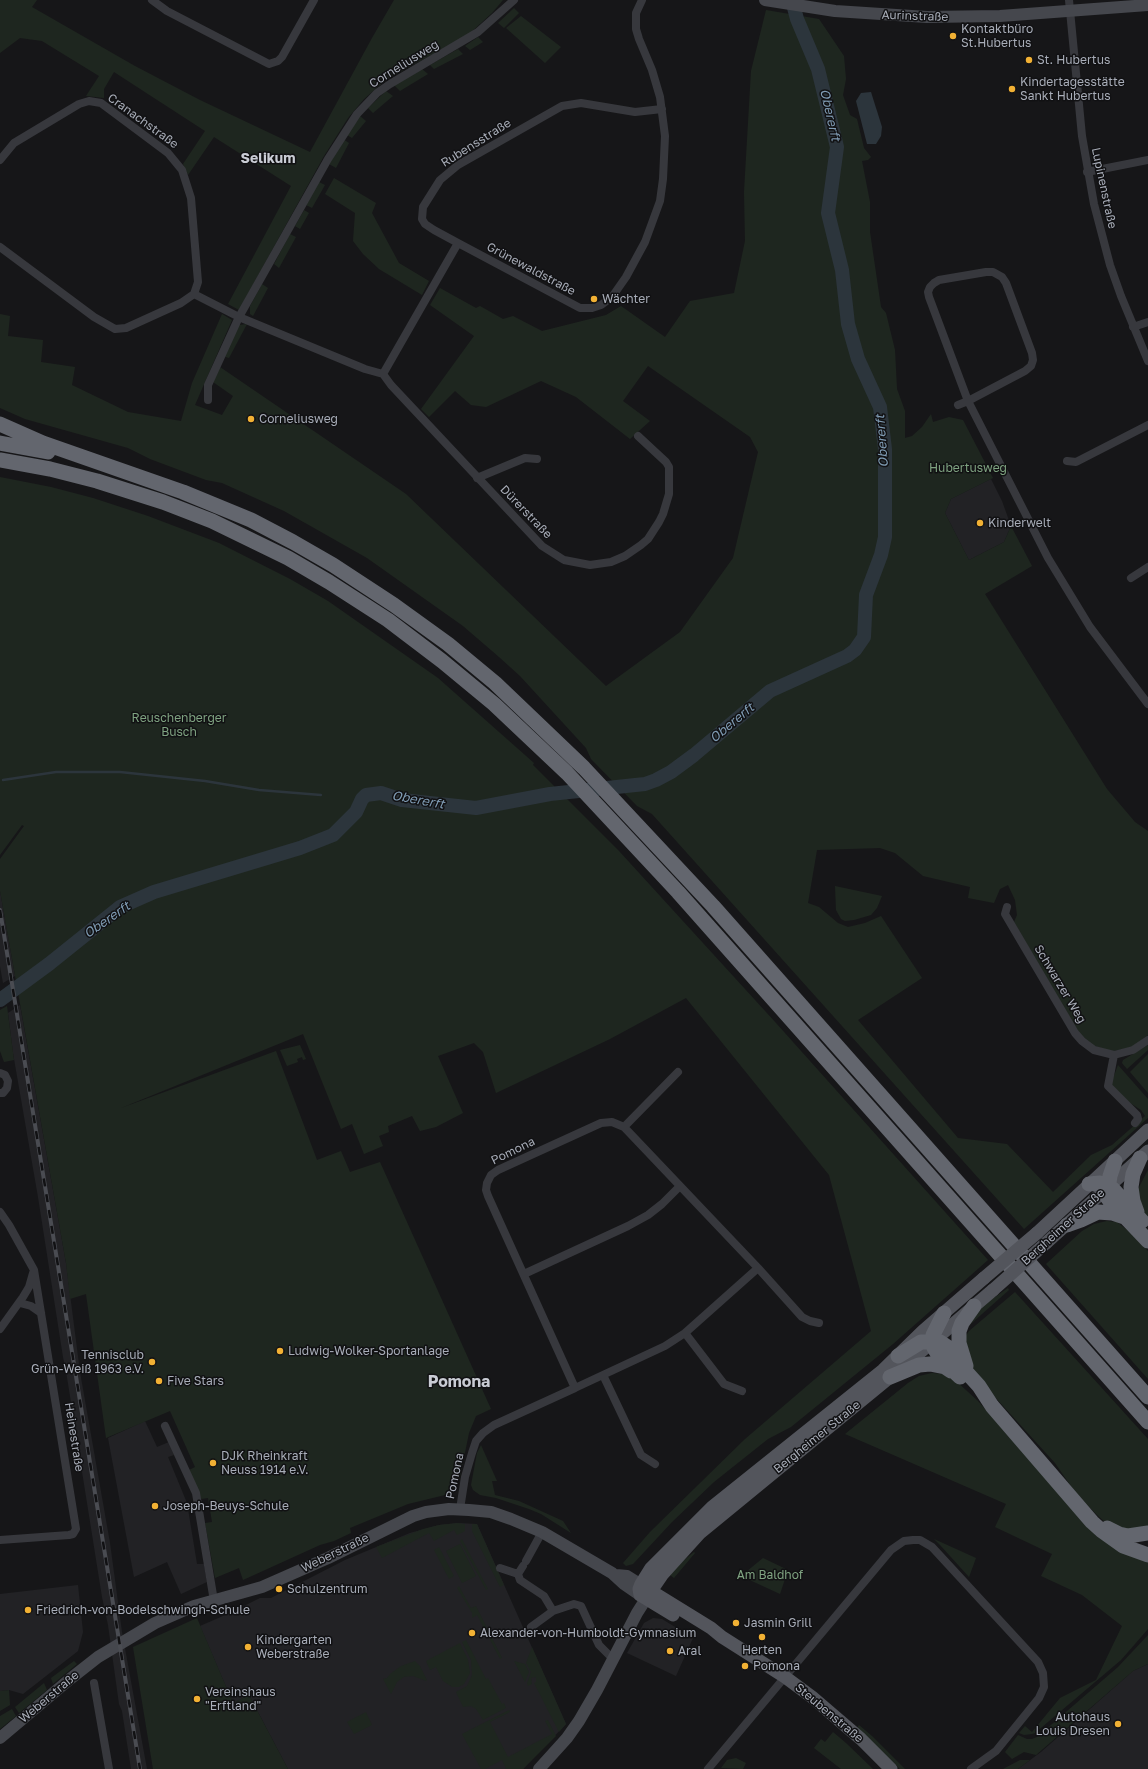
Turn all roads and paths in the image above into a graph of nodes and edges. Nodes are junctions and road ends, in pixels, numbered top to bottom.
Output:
1 (152, 0) edge
2 (314, 0) edge
3 (514, 0) edge
4 (642, 0) edge
5 (765, 0) edge
6 (1148, 5) edge
7 (1069, 6) edge
8 (662, 110) junction
9 (0, 160) edge
10 (1148, 160) edge
11 (1088, 172) junction
12 (458, 243) junction
13 (0, 247) edge
14 (194, 294) junction
15 (239, 317) junction
16 (1148, 322) edge
17 (1133, 327) junction
18 (1148, 361) edge
19 (383, 374) junction
20 (208, 400) dead end
21 (968, 401) junction
22 (958, 405) dead end
23 (0, 424) edge
24 (1148, 425) edge
25 (638, 436) dead end
26 (0, 443) edge
27 (537, 459) dead end
28 (0, 460) edge
29 (1067, 461) dead end
30 (112, 468) junction
31 (477, 478) junction
32 (1148, 567) edge
33 (1131, 578) dead end
34 (1148, 704) edge
35 (1007, 907) dead end
36 (1148, 1040) edge
37 (1114, 1055) junction
38 (678, 1072) dead end
39 (0, 1073) edge
40 (0, 1093) edge
41 (1134, 1122) dead end
42 (624, 1127) junction
43 (1148, 1130) edge
44 (1144, 1155) edge
45 (1115, 1161) junction
46 (1089, 1184) junction
47 (680, 1186) junction
48 (1108, 1186) junction
49 (0, 1212) edge
50 (1124, 1217) junction
51 (1144, 1223) edge
52 (1067, 1224) junction
53 (1041, 1238) junction
54 (1148, 1241) edge
55 (758, 1268) junction
56 (34, 1270) junction
57 (524, 1274) junction
58 (20, 1303) junction
59 (974, 1306) junction
60 (41, 1313) junction
61 (944, 1313) junction
62 (819, 1323) dead end
63 (0, 1330) edge
64 (685, 1333) junction
65 (934, 1341) junction
66 (898, 1356) junction
67 (963, 1374) junction
68 (603, 1375) junction
69 (890, 1377) junction
70 (575, 1388) junction
71 (742, 1391) dead end
72 (1148, 1397) edge
73 (1148, 1422) edge
74 (165, 1426) dead end
75 (655, 1464) dead end
76 (460, 1509) junction
77 (1085, 1513) junction
78 (542, 1532) junction
79 (1148, 1533) edge
80 (0, 1540) edge
81 (1148, 1555) edge
82 (500, 1568) dead end
83 (518, 1574) junction
84 (645, 1593) junction
85 (214, 1601) junction
86 (553, 1611) junction
87 (531, 1627) dead end
88 (613, 1659) junction
89 (785, 1677) junction
90 (94, 1683) dead end
91 (0, 1738) edge
92 (109, 1769) edge
93 (539, 1769) edge
94 (708, 1769) edge
95 (891, 1769) edge
96 (971, 1769) edge

1 - 2 street
3 - 15 street, Corneliusweg
4 - 8 street, Grünewaldstraße
5 - 7 main road, Aurinstraße
6 - 7 main road, Aurinstraße
7 - 11 street, Lupinenstraße
8 - 12 street, Rubensstraße
8 - 12 street, Grünewaldstraße
9 - 14 street, Cranachstraße
10 - 11 street
11 - 17 street, Lupinenstraße
12 - 19 street
13 - 14 street
14 - 15 street
15 - 19 street
15 - 20 street, Corneliusweg
16 - 17 street
17 - 18 street, Lupinenstraße
19 - 31 street, Dürerstraße
21 - 21 street
21 - 22 street
21 - 34 street
23 - 30 highway
24 - 29 street
25 - 31 street, Dürerstraße
26 - 30 highway
27 - 31 street, Dürerstraße
28 - 73 highway
30 - 72 highway
32 - 33 street
35 - 37 street, Schwarzer Weg
36 - 37 street
37 - 41 street
38 - 42 street
39 - 40 street
42 - 47 street
42 - 57 street, Pomona
43 - 45 main road, Bergheimer Straße
44 - 48 main road, Bergheimer Straße
44 - 51 highway
45 - 46 main road, Bergheimer Straße
45 - 48 highway
46 - 48 highway
46 - 53 main road, Bergheimer Straße
47 - 55 street
47 - 57 street
48 - 50 highway
48 - 51 highway
48 - 52 main road, Bergheimer Straße
49 - 56 street, Heinestraße
50 - 52 highway
50 - 54 highway
52 - 53 main road, Bergheimer Straße
53 - 59 main road, Bergheimer Straße, bridge
53 - 61 main road, Bergheimer Straße, bridge
55 - 62 street
55 - 64 street, Pomona
56 - 58 street
56 - 60 street, Heinestraße
57 - 70 street, Pomona
58 - 60 street
58 - 63 street
59 - 65 main road, Bergheimer Straße
59 - 67 highway
60 - 80 street, Heinestraße
61 - 65 highway
61 - 66 main road, Bergheimer Straße
64 - 68 street, Pomona
64 - 71 street
65 - 66 highway
65 - 67 highway
65 - 69 main road, Bergheimer Straße
66 - 84 main road, Bergheimer Straße
67 - 69 highway
67 - 77 highway
68 - 70 street, Pomona
68 - 75 street
69 - 84 main road, Bergheimer Straße
70 - 76 street, Pomona
74 - 85 street
76 - 78 main road, Weberstraße
76 - 85 main road, Weberstraße
77 - 79 highway
77 - 81 highway
78 - 83 street
78 - 84 main road, Weberstraße
82 - 83 street
83 - 86 street
84 - 88 main road, Bergheimer Straße
84 - 89 main road, Steubenstraße
85 - 91 main road, Weberstraße
86 - 87 street
86 - 88 street
88 - 93 main road, Bergheimer Straße
89 - 94 street
89 - 95 main road, Steubenstraße
89 - 96 street
90 - 92 street

